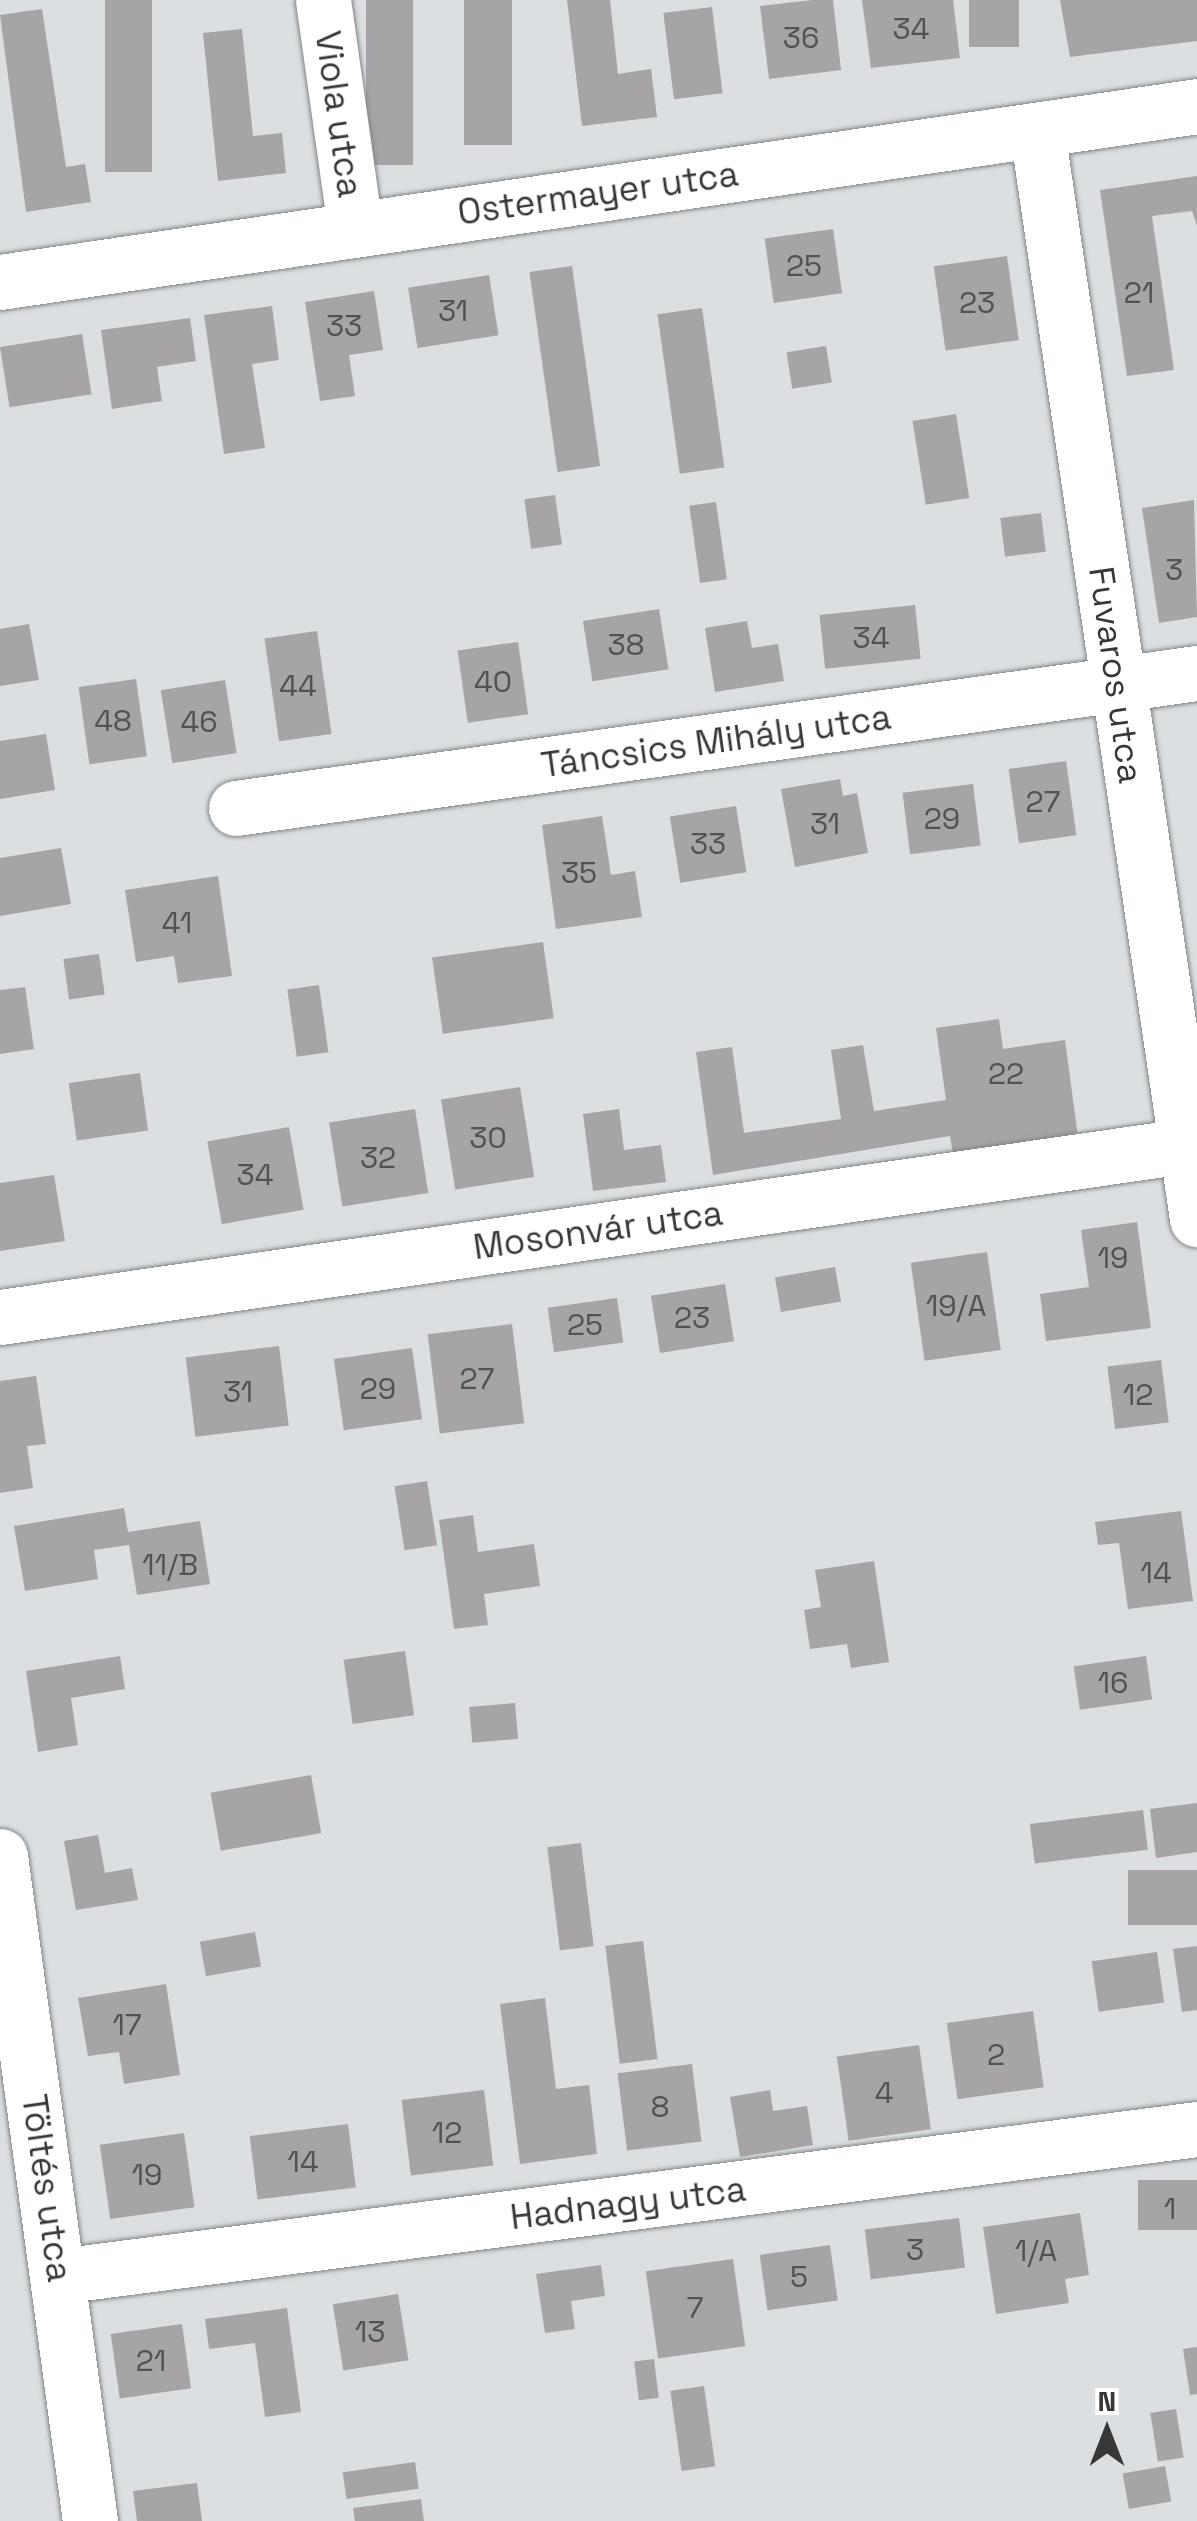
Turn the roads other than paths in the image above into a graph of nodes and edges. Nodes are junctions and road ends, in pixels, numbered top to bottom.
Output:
1 (323, 0) edge
2 (1197, 106) edge
3 (1037, 130) junction
4 (355, 228) junction
5 (0, 282) edge
6 (1197, 673) edge
7 (1117, 684) junction
8 (236, 808) dead end
9 (1192, 1145) edge
10 (1197, 1220) edge
11 (0, 1317) edge
12 (0, 1856) edge
13 (1197, 2129) edge
14 (59, 2276) junction
15 (90, 2521) edge

1 - 4 street, Viola utca
2 - 3 street, Ostermayer utca
3 - 4 street, Ostermayer utca
3 - 7 street, Fuvaros utca
4 - 5 street, Ostermayer utca
6 - 7 street, Táncsics Mihály utca
7 - 8 street, Táncsics Mihály utca
7 - 9 street, Fuvaros utca
9 - 10 street, Fuvaros utca
9 - 11 street, Mosonvár utca
12 - 14 street, Töltés utca
13 - 14 street, Hadnagy utca
14 - 15 street, Töltés utca

